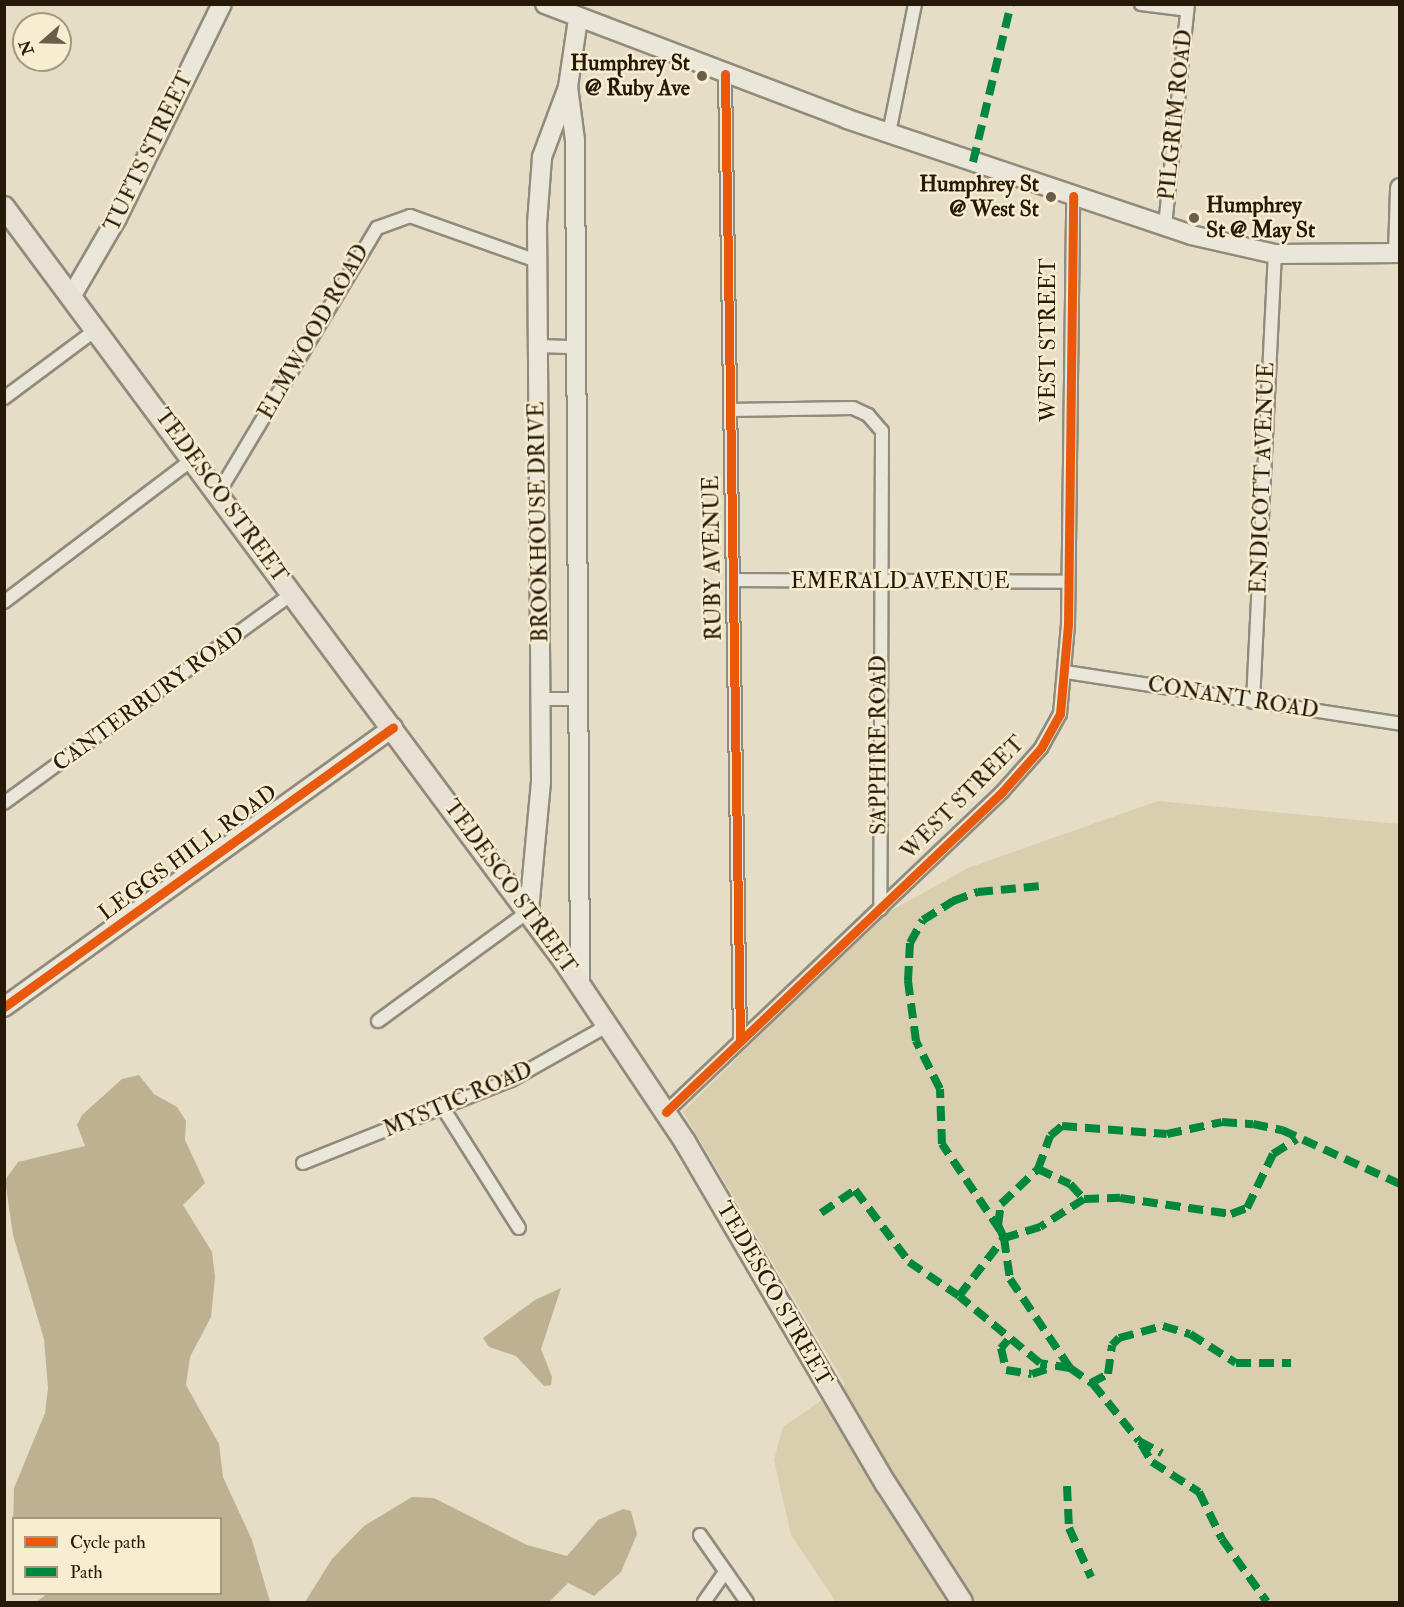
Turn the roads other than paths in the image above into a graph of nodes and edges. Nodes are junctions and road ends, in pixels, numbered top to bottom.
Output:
1 (222, 4) edge
2 (545, 4) edge
3 (915, 4) edge
4 (1141, 4) edge
5 (1187, 7) edge
6 (578, 19) junction
7 (724, 74) junction
8 (567, 87) junction
9 (889, 133) junction
10 (1400, 188) edge
11 (1073, 196) junction
12 (4, 207) edge
13 (1165, 226) junction
14 (1399, 253) edge
15 (1275, 254) junction
16 (537, 261) junction
17 (71, 297) junction
18 (97, 329) junction
19 (537, 346) junction
20 (576, 347) junction
21 (4, 398) edge
22 (730, 411) junction
23 (193, 459) junction
24 (219, 492) junction
25 (733, 580) junction
26 (879, 582) junction
27 (1068, 582) junction
28 (293, 593) junction
29 (4, 602) edge
30 (1066, 672) junction
31 (542, 699) junction
32 (581, 699) junction
33 (1253, 702) junction
34 (1400, 724) edge
35 (393, 727) junction
36 (4, 803) edge
37 (880, 909) junction
38 (529, 911) junction
39 (580, 985) junction
40 (4, 1007) edge
41 (378, 1021) dead end
42 (607, 1026) junction
43 (740, 1041) junction
44 (442, 1108) junction
45 (666, 1113) junction
46 (303, 1163) dead end
47 (519, 1228) dead end
48 (700, 1535) dead end
49 (725, 1572) junction
50 (704, 1602) edge
51 (747, 1602) edge
52 (962, 1602) edge

1 - 17 main road, TUFTS STREET
2 - 6 main road
3 - 9 street
4 - 5 street
5 - 13 street, PILGRIM ROAD
6 - 7 main road
6 - 8 main road, BROOKHOUSE DRIVE
7 - 9 main road
7 - 22 street, RUBY AVENUE
8 - 16 main road, BROOKHOUSE DRIVE
8 - 20 main road, BROOKHOUSE DRIVE
9 - 11 main road
10 - 14 main road
11 - 13 main road
11 - 27 street, WEST STREET
12 - 17 main road, TEDESCO STREET
13 - 15 main road
14 - 15 main road
15 - 33 street, ENDICOTT AVENUE
16 - 19 main road, BROOKHOUSE DRIVE
16 - 24 street, ELMWOOD ROAD
17 - 18 main road, TEDESCO STREET
18 - 21 street
18 - 23 main road, TEDESCO STREET
19 - 20 street
19 - 31 main road, BROOKHOUSE DRIVE
20 - 32 main road, BROOKHOUSE DRIVE
22 - 25 street, RUBY AVENUE
22 - 26 street, SAPPHIRE ROAD
23 - 24 main road, TEDESCO STREET
23 - 29 street
24 - 28 main road, TEDESCO STREET
25 - 26 street, EMERALD AVENUE
25 - 43 street, RUBY AVENUE
26 - 27 street, EMERALD AVENUE
26 - 37 street, SAPPHIRE ROAD
27 - 30 street, WEST STREET
28 - 35 main road, TEDESCO STREET
28 - 36 street, CANTERBURY ROAD
30 - 33 street, CONANT ROAD
30 - 37 street, WEST STREET
31 - 32 street
31 - 38 main road, BROOKHOUSE DRIVE
32 - 39 main road, BROOKHOUSE DRIVE
33 - 34 street, CONANT ROAD
35 - 38 main road, TEDESCO STREET
35 - 40 main road, LEGGS HILL ROAD
37 - 43 street, WEST STREET
38 - 39 main road, TEDESCO STREET
38 - 41 street
39 - 42 main road, TEDESCO STREET
42 - 44 street, MYSTIC ROAD
42 - 45 main road, TEDESCO STREET
43 - 45 street, WEST STREET
44 - 46 street, MYSTIC ROAD
44 - 47 street
45 - 52 main road, TEDESCO STREET
48 - 49 street
49 - 50 street
49 - 51 street

